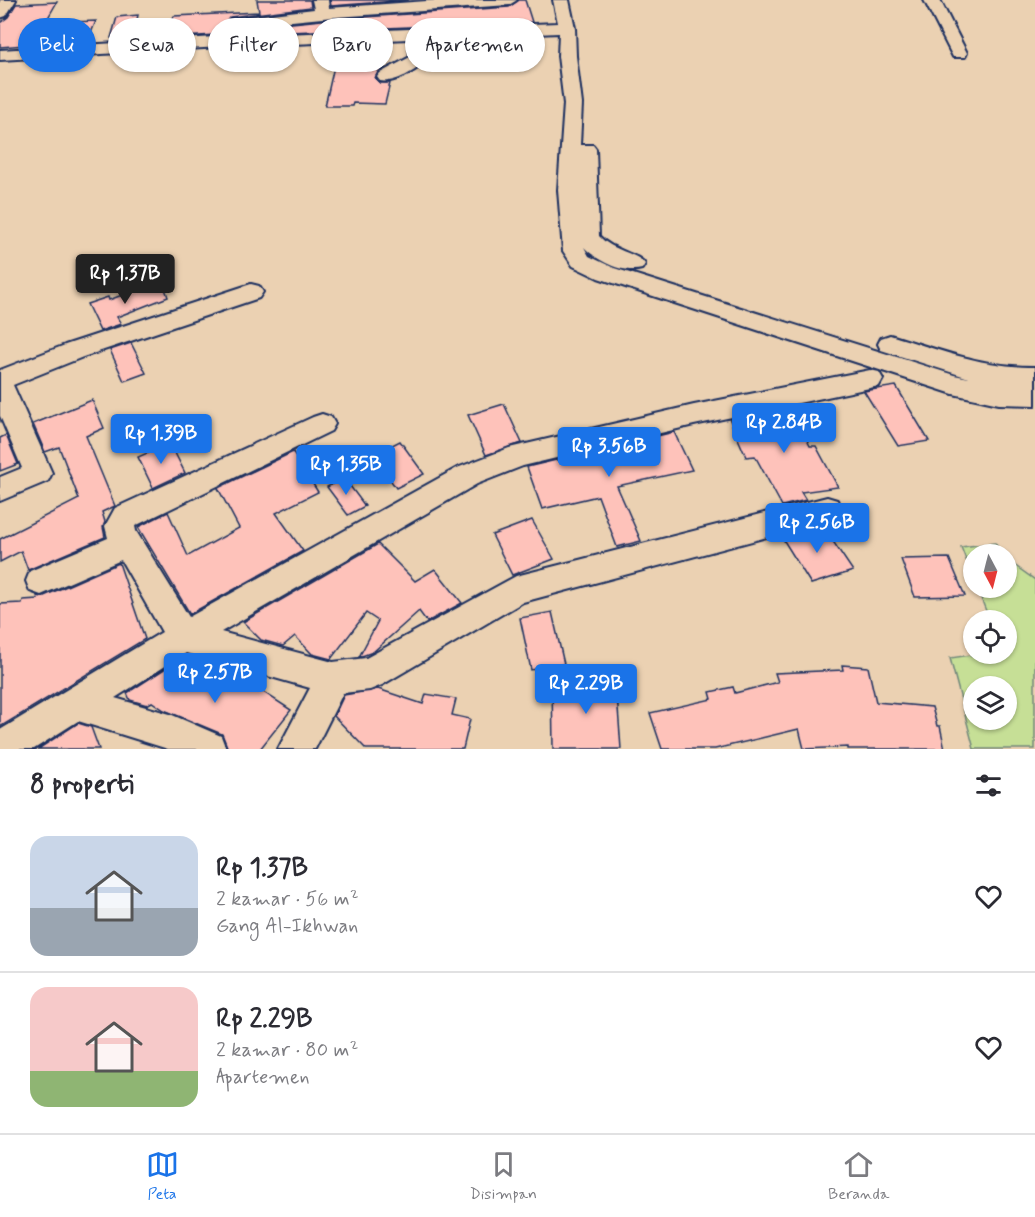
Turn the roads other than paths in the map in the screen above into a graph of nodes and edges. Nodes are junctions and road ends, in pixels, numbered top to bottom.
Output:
1 (8, 0) edge
2 (509, 0) edge
3 (561, 0) edge
4 (578, 0) edge
5 (932, 0) edge
6 (321, 6) edge
7 (0, 13) edge
8 (257, 18) edge
9 (567, 28) junction
10 (545, 29) edge
11 (405, 34) edge
12 (299, 39) edge
13 (208, 43) edge
14 (959, 53) dead end
15 (0, 55) edge
16 (405, 67) edge
17 (576, 68) junction
18 (386, 77) dead end
19 (251, 292) dead end
20 (1035, 376) edge
21 (870, 379) dead end
22 (0, 380) edge
23 (980, 381) junction
24 (0, 385) edge
25 (1035, 395) edge
26 (322, 424) dead end
27 (0, 489) edge
28 (827, 509) dead end
29 (126, 544) junction
30 (41, 581) dead end
31 (183, 637) junction
32 (333, 678) junction
33 (74, 703) junction
34 (2, 749) edge
35 (208, 749) edge
36 (296, 749) edge

1 - 7 street
2 - 6 street
3 - 9 street
4 - 17 street
5 - 14 street
6 - 8 street
9 - 10 street
9 - 17 street
11 - 12 street
13 - 15 street
16 - 18 street
17 - 23 street
19 - 22 street
20 - 23 street
21 - 31 street
23 - 25 street
24 - 27 street
26 - 29 street
28 - 32 street
29 - 30 street
29 - 31 street
31 - 32 street
31 - 33 street
32 - 36 street
33 - 34 street
33 - 35 street

